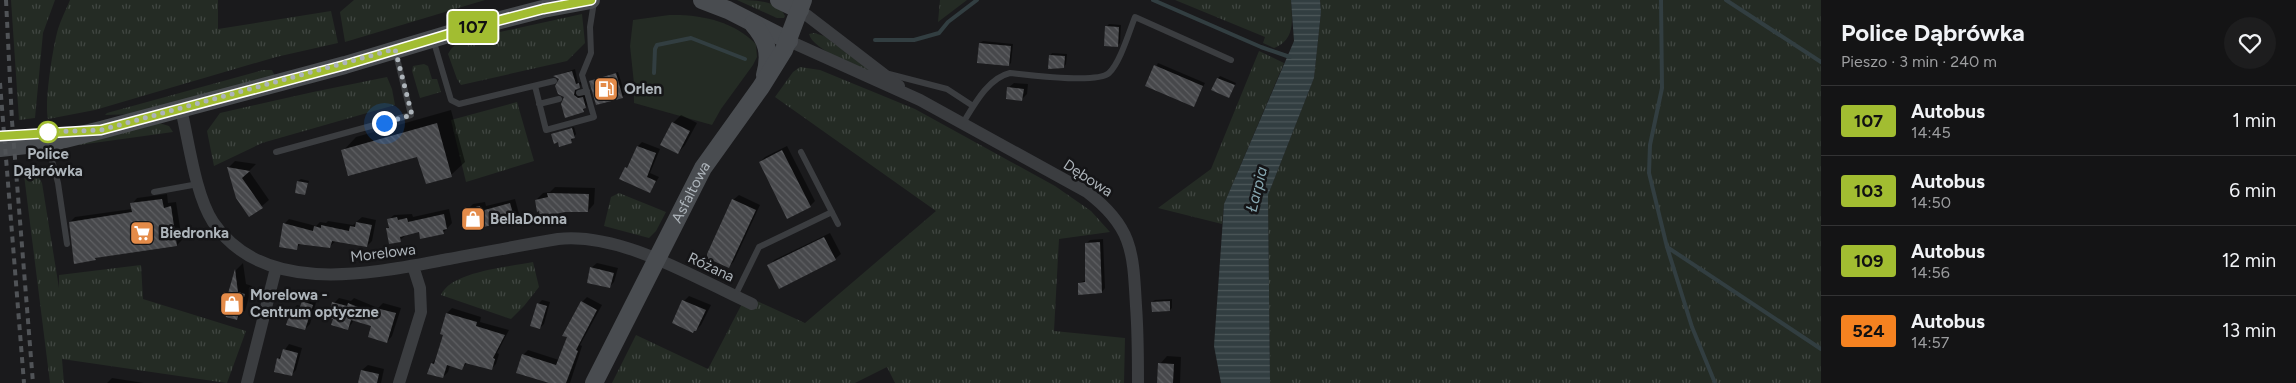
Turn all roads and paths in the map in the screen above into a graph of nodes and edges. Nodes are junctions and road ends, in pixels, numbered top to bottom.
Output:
1 (593, 0) edge
2 (702, 0) edge
3 (779, 0) edge
4 (564, 2) edge
5 (802, 5) edge
6 (746, 18) junction
7 (432, 38) junction
8 (789, 40) junction
9 (395, 49) junction
10 (1231, 60) dead end
11 (882, 73) junction
12 (554, 81) dead end
13 (535, 86) junction
14 (761, 87) junction
15 (587, 91) junction
16 (579, 93) dead end
17 (559, 99) dead end
18 (920, 100) junction
19 (539, 104) junction
20 (973, 106) junction
21 (181, 109) junction
22 (963, 123) junction
23 (93, 132) junction
24 (0, 136) edge
25 (48, 143) junction
26 (0, 148) edge
27 (276, 152) dead end
28 (801, 152) dead end
29 (198, 184) junction
30 (154, 192) dead end
31 (832, 212) junction
32 (838, 224) dead end
33 (67, 244) dead end
34 (656, 259) junction
35 (413, 266) junction
36 (276, 268) junction
37 (734, 296) junction
38 (752, 304) dead end
39 (247, 383) edge
40 (399, 383) edge
41 (594, 383) edge
42 (1138, 383) edge

1 - 4 street
1 - 15 lane
2 - 6 street
3 - 5 street
4 - 7 street
5 - 8 street, Asfaltowa
5 - 11 street, Dębowa
6 - 8 street
6 - 14 street
7 - 9 street
7 - 13 lane
8 - 14 street, Asfaltowa
8 - 18 street, Dębowa
9 - 21 street
9 - 27 lane
10 - 20 lane
11 - 18 street, Dębowa
11 - 20 lane
12 - 13 lane
13 - 19 lane
14 - 34 street, Asfaltowa
15 - 16 lane
15 - 19 lane
17 - 19 lane
18 - 22 street, Dębowa
20 - 22 lane
21 - 23 street
21 - 29 street, Morelowa
22 - 42 street, Dębowa
23 - 24 street
23 - 25 street
25 - 26 street
25 - 33 lane
28 - 31 lane
29 - 30 lane
29 - 36 street, Morelowa
31 - 32 lane
31 - 37 lane
34 - 35 street, Morelowa
34 - 37 street, Różana
34 - 41 street, Asfaltowa
35 - 36 street, Morelowa
35 - 40 street
36 - 39 street
37 - 38 street, Różana

